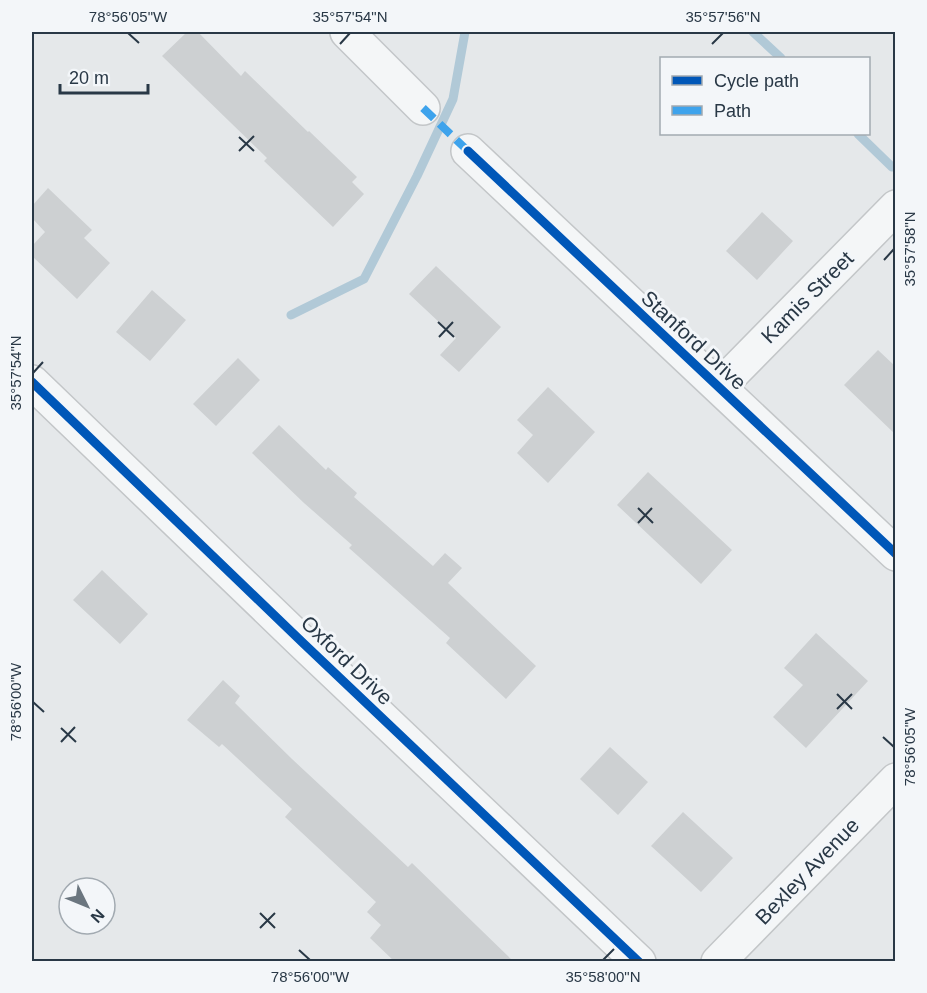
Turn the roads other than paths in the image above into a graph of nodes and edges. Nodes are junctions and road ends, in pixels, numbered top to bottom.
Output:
1 (347, 32) edge
2 (423, 108) dead end
3 (468, 151) dead end
4 (896, 207) edge
5 (32, 382) edge
6 (719, 387) junction
7 (896, 554) edge
8 (896, 780) edge
9 (639, 962) edge
10 (718, 962) edge

1 - 2 street
3 - 6 street, Stanford Drive
4 - 6 street, Kamis Street
5 - 9 street, Oxford Drive
6 - 7 street, Stanford Drive
8 - 10 street, Bexley Avenue

